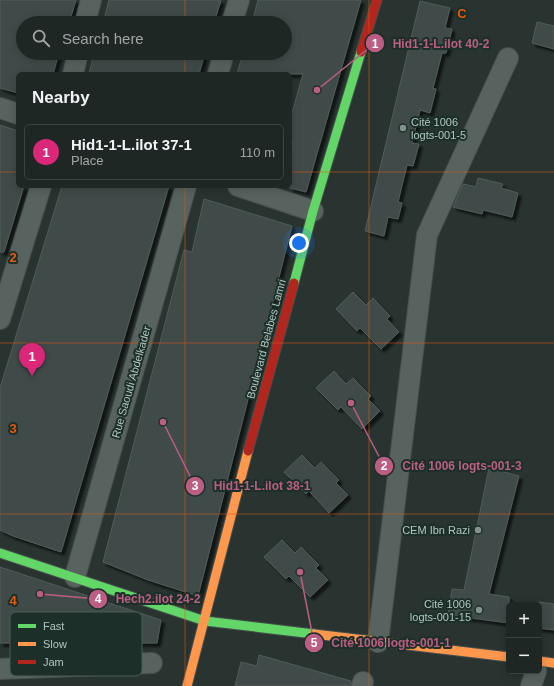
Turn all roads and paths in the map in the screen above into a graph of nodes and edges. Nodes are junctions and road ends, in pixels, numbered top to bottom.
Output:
1 (91, 0) edge
2 (239, 0) edge
3 (377, 0) edge
4 (87, 16) edge
5 (234, 16) edge
6 (508, 58) dead end
7 (76, 60) edge
8 (222, 60) edge
9 (73, 72) edge
10 (219, 72) edge
11 (0, 108) edge
12 (16, 113) edge
13 (40, 188) edge
14 (185, 188) edge
15 (244, 188) edge
16 (313, 211) junction
17 (0, 319) edge
18 (0, 553) edge
19 (75, 577) junction
20 (205, 621) junction
21 (378, 642) junction
22 (506, 657) edge
23 (542, 661) edge
24 (142, 663) edge
25 (152, 663) dead end
26 (554, 663) edge
27 (0, 669) edge
28 (10, 669) edge
29 (535, 674) edge
30 (187, 686) edge
31 (531, 686) edge

1 - 4 street
2 - 5 street
3 - 16 main road, Boulevard Belabes Lamri
6 - 21 street
7 - 9 street
8 - 10 street
11 - 12 street
13 - 17 street
14 - 19 street, Rue Saoudi Abdelkader
15 - 16 street
16 - 20 main road, Boulevard Belabes Lamri
18 - 19 main road
19 - 20 main road
20 - 21 main road
20 - 30 main road, Boulevard Belabes Lamri
21 - 22 main road
23 - 26 main road
24 - 25 street
27 - 28 street
29 - 31 street

